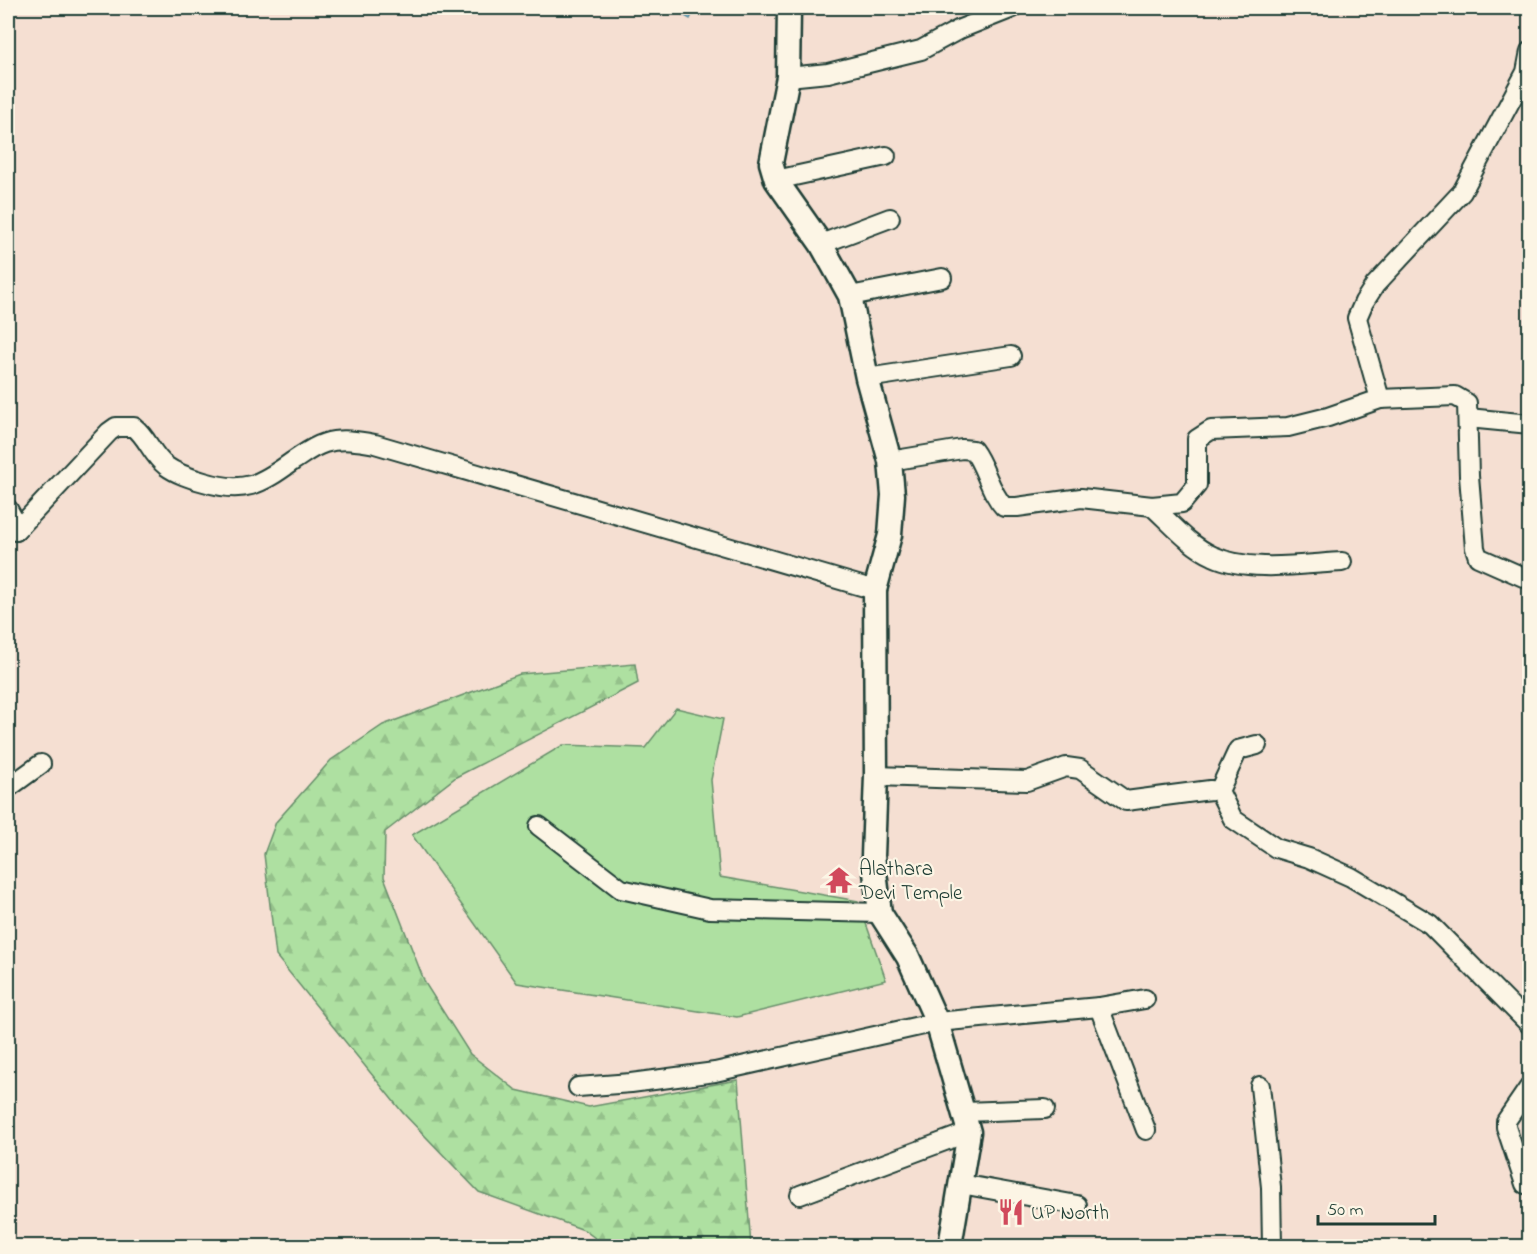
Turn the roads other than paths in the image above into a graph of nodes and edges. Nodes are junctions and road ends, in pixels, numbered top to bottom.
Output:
1 (789, 8) edge
2 (1013, 8) edge
3 (1530, 51) edge
4 (788, 77) junction
5 (886, 156) dead end
6 (776, 180) junction
7 (890, 218) dead end
8 (821, 244) junction
9 (942, 278) dead end
10 (850, 296) junction
11 (1011, 356) dead end
12 (867, 378) junction
13 (1380, 399) junction
14 (1467, 418) junction
15 (1530, 424) edge
16 (890, 461) junction
17 (1152, 506) junction
18 (8, 509) edge
19 (1342, 562) dead end
20 (1530, 580) edge
21 (875, 590) junction
22 (1257, 745) dead end
23 (40, 764) dead end
24 (876, 776) junction
25 (8, 788) edge
26 (1219, 791) junction
27 (539, 826) dead end
28 (880, 913) junction
29 (1145, 999) dead end
30 (1099, 1007) junction
31 (937, 1022) junction
32 (1530, 1025) edge
33 (1260, 1086) dead end
34 (1530, 1086) edge
35 (578, 1087) dead end
36 (1045, 1108) dead end
37 (967, 1122) junction
38 (1146, 1130) dead end
39 (961, 1184) junction
40 (1525, 1184) dead end
41 (800, 1195) dead end
42 (1077, 1205) dead end
43 (950, 1246) edge
44 (1272, 1246) edge

1 - 4 street
2 - 4 street
3 - 13 street
4 - 6 street
5 - 6 street
6 - 8 street
7 - 8 street
8 - 10 street
9 - 10 street
10 - 12 street
11 - 12 street
12 - 16 street
13 - 14 street
13 - 17 street
14 - 15 street
14 - 20 street
16 - 17 street
16 - 21 street
17 - 19 street
18 - 21 street
21 - 24 street
22 - 26 street
23 - 25 street
24 - 26 street
24 - 28 street
26 - 32 street
27 - 28 street
28 - 31 street
29 - 30 street
30 - 31 street
30 - 38 street
31 - 35 street
31 - 37 street
33 - 44 street
34 - 40 street
36 - 37 street
37 - 39 street
37 - 41 street
39 - 42 street
39 - 43 street

